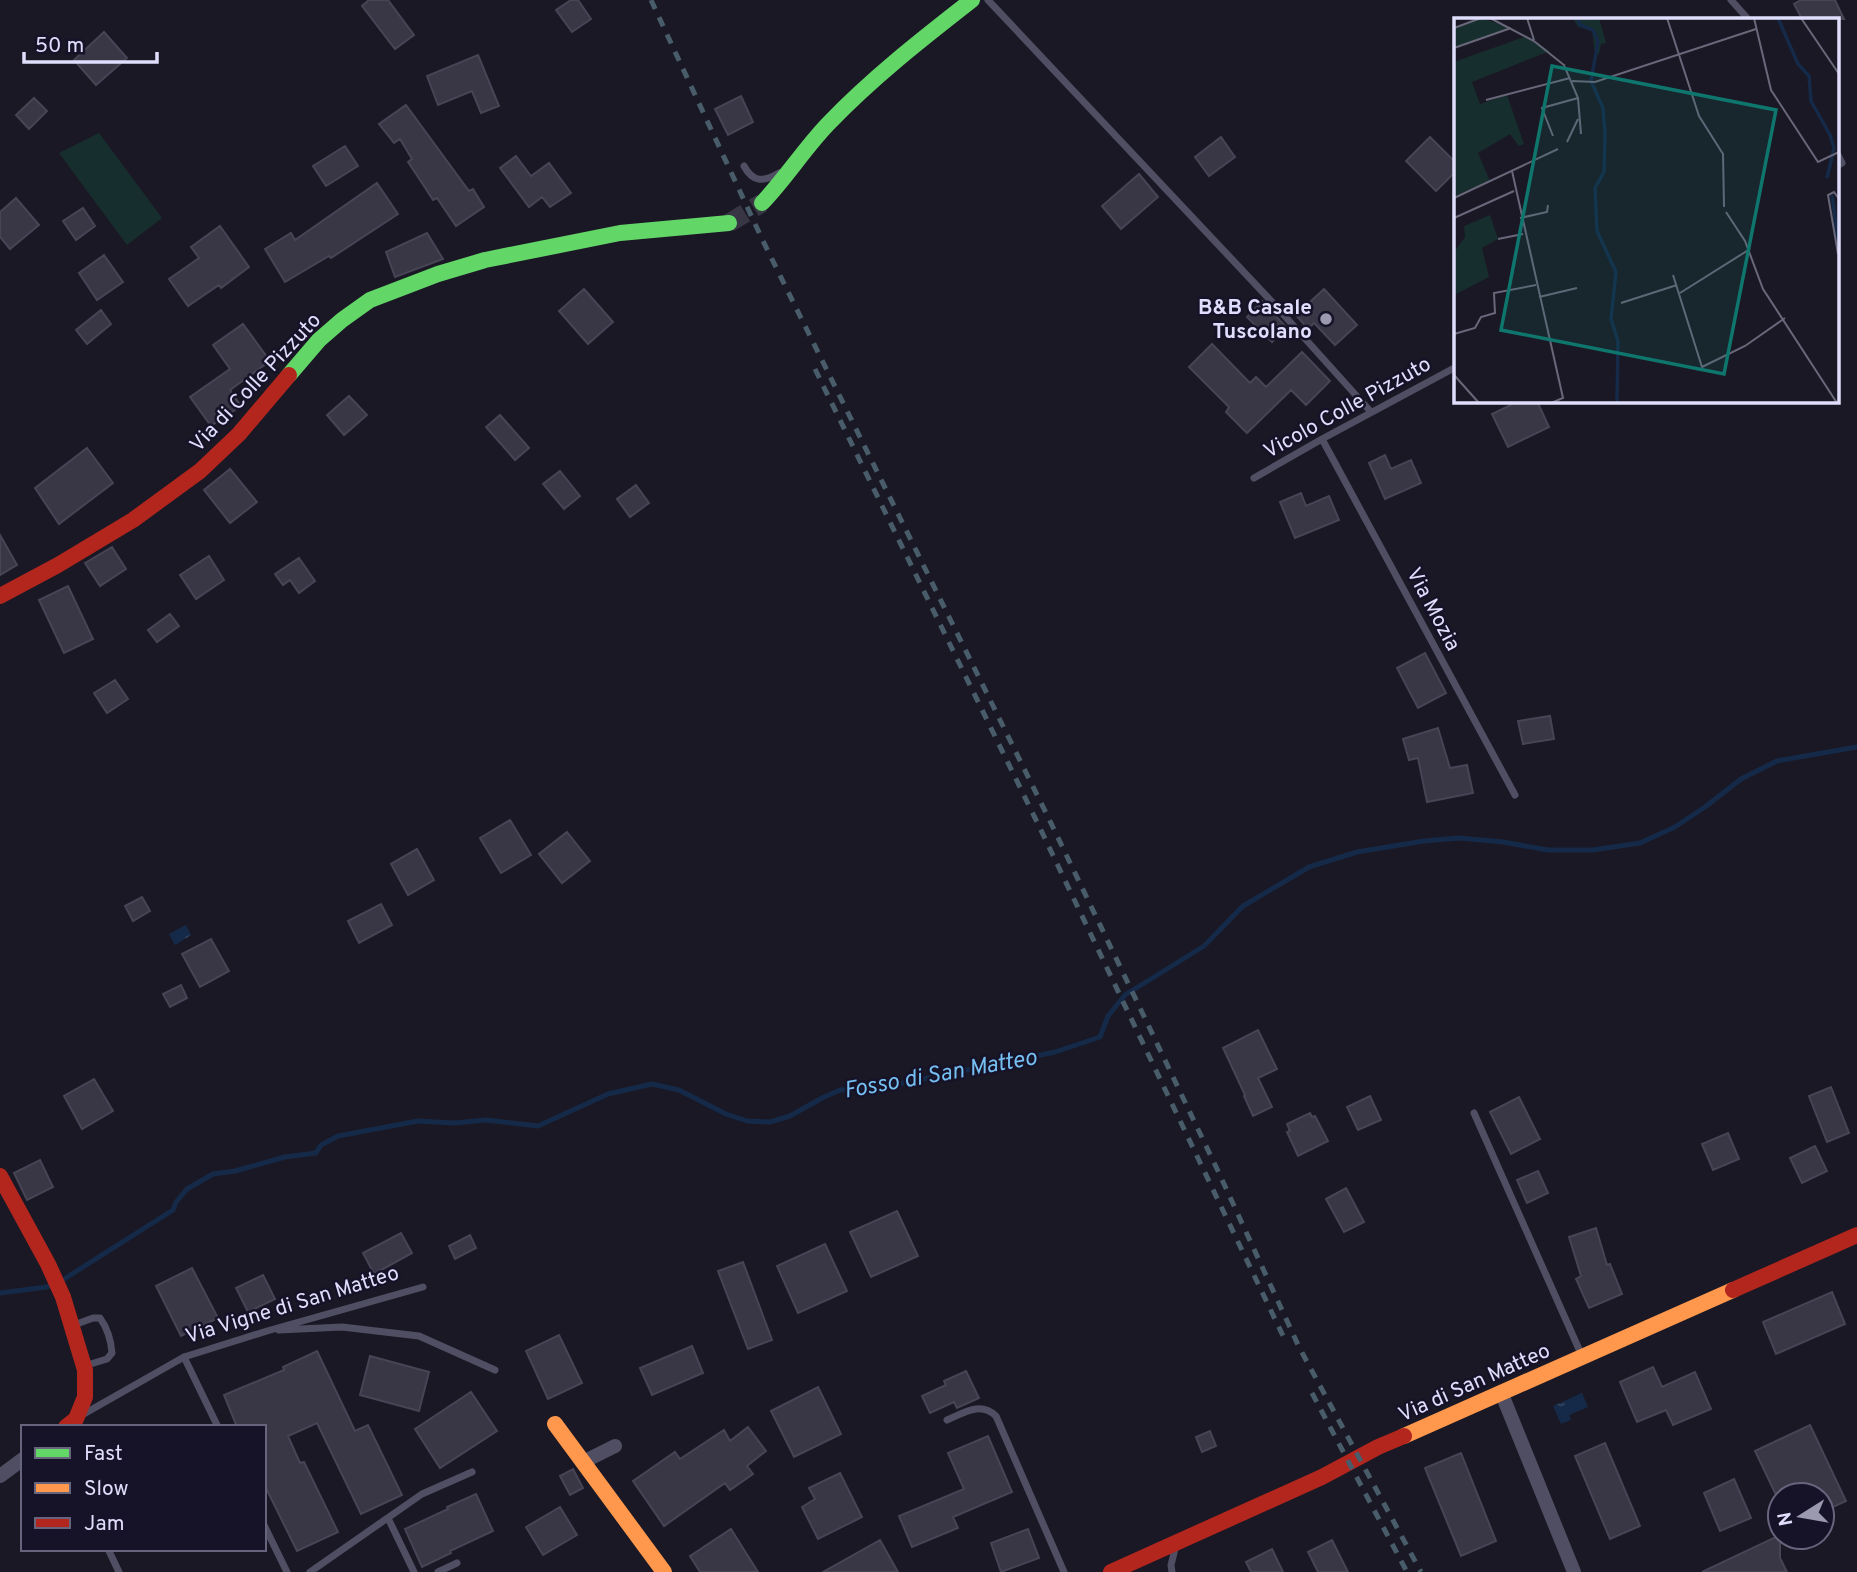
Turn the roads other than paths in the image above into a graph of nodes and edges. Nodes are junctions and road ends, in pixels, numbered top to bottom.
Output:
1 (972, 0) edge
2 (988, 0) edge
3 (1731, 0) edge
4 (1747, 18) edge
5 (794, 163) junction
6 (744, 166) dead end
7 (762, 203) tunnel mouth
8 (729, 223) tunnel mouth
9 (1284, 301) dead end
10 (1277, 307) junction
11 (1454, 368) edge
12 (1371, 412) junction
13 (1322, 439) junction
14 (1254, 478) dead end
15 (0, 597) edge
16 (1515, 795) dead end
17 (1474, 1113) dead end
18 (0, 1177) edge
19 (1857, 1235) edge
20 (423, 1287) dead end
21 (72, 1325) junction
22 (267, 1331) junction
23 (1582, 1356) junction
24 (184, 1357) junction
25 (84, 1366) junction
26 (495, 1370) dead end
27 (1501, 1392) junction
28 (947, 1420) dead end
29 (71, 1423) edge
30 (555, 1424) dead end
31 (217, 1425) edge
32 (615, 1446) dead end
33 (21, 1460) edge
34 (583, 1462) junction
35 (472, 1472) dead end
36 (0, 1476) edge
37 (388, 1518) junction
38 (266, 1529) edge
39 (1176, 1543) junction
40 (109, 1551) edge
41 (457, 1563) dead end
42 (119, 1572) edge
43 (287, 1572) edge
44 (310, 1572) edge
45 (414, 1572) edge
46 (438, 1572) edge
47 (664, 1572) edge
48 (1064, 1572) edge
49 (1111, 1572) edge
50 (1172, 1572) edge
51 (1574, 1572) edge

1 - 5 street
2 - 10 lane
3 - 4 lane
5 - 6 lane
5 - 7 street
8 - 15 street, Via di Colle Pizzuto
9 - 10 lane
10 - 12 lane
11 - 12 lane, Vicolo Colle Pizzuto
12 - 13 lane, Vicolo Colle Pizzuto
13 - 14 lane, Vicolo Colle Pizzuto
13 - 16 lane, Via Mozia
17 - 23 lane
18 - 21 street
19 - 23 street, Via di San Matteo
20 - 22 lane, Via Vigne di San Matteo
21 - 25 street
21 - 25 lane
22 - 24 lane, Via Vigne di San Matteo
22 - 26 lane
23 - 27 street, Via di San Matteo
24 - 29 lane, Via Vigne di San Matteo
24 - 31 lane
25 - 29 street
27 - 39 street, Via di San Matteo
27 - 51 street
28 - 48 lane
30 - 34 street
32 - 34 street
33 - 36 street
34 - 47 street
35 - 37 lane
37 - 44 lane
37 - 45 lane
38 - 43 lane
39 - 49 street, Via di San Matteo
39 - 50 lane
40 - 42 lane
41 - 46 lane

